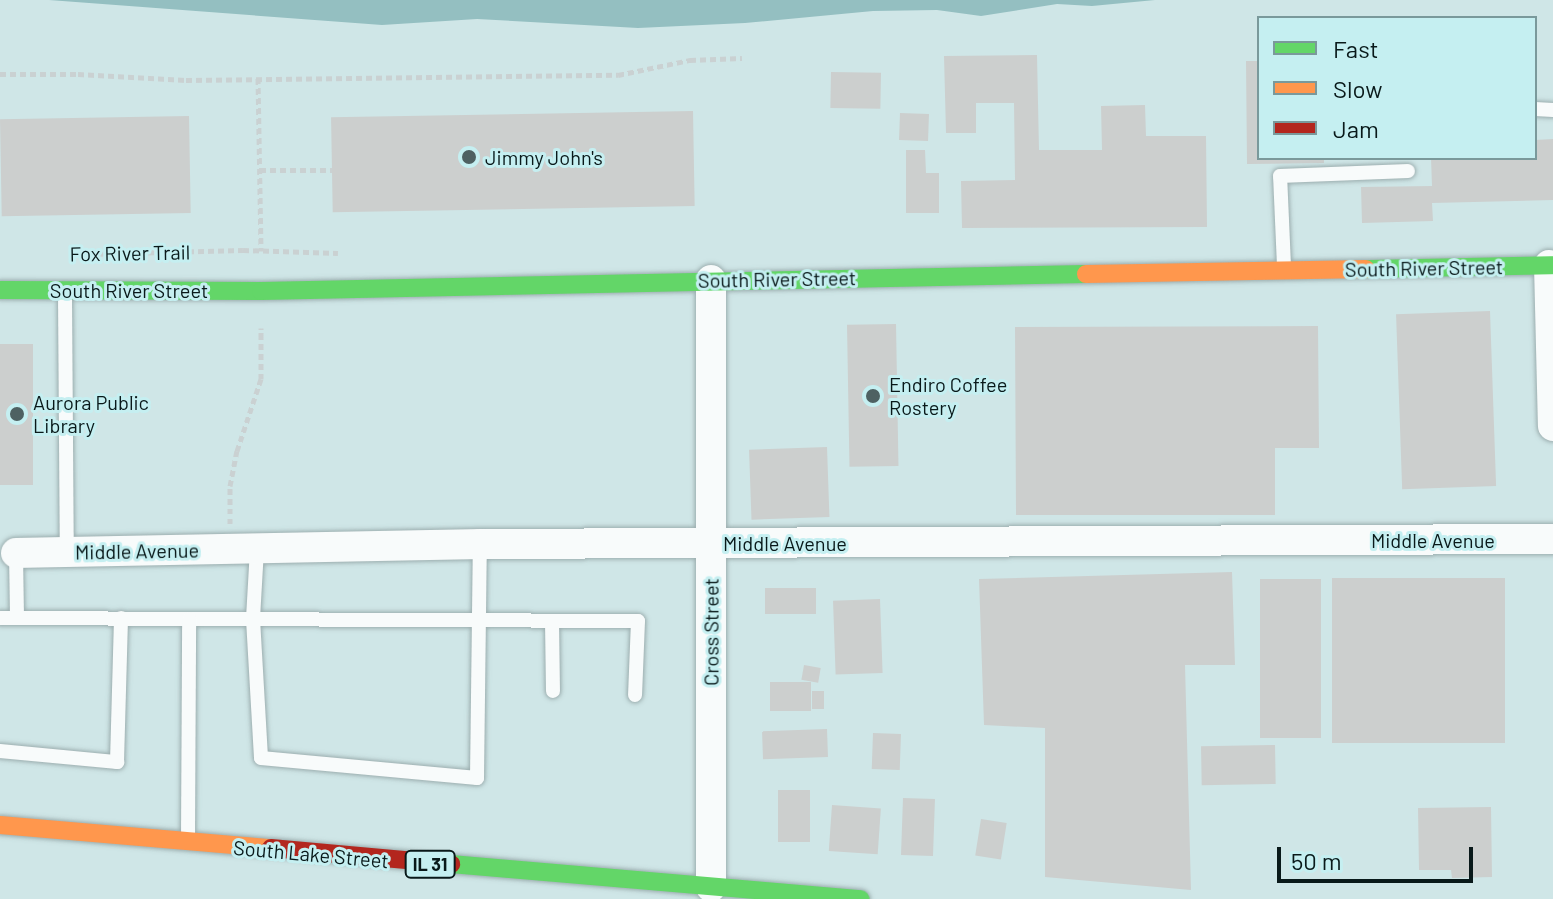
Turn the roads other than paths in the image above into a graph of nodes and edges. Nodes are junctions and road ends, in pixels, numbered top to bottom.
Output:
1 (1408, 171) dead end
2 (1551, 265) edge
3 (1284, 271) junction
4 (711, 280) junction
5 (0, 290) edge
6 (65, 290) junction
7 (1553, 426) edge
8 (1553, 539) edge
9 (711, 543) junction
10 (480, 544) junction
11 (244, 549) junction
12 (67, 552) junction
13 (16, 553) joint
14 (0, 618) edge
15 (17, 618) junction
16 (121, 618) junction
17 (189, 619) junction
18 (253, 619) junction
19 (479, 620) junction
20 (552, 621) junction
21 (553, 691) dead end
22 (635, 695) dead end
23 (0, 751) edge
24 (0, 825) edge
25 (188, 843) junction
26 (725, 891) edge
27 (861, 899) edge

1 - 3 lane
2 - 3 street, South River Street
2 - 7 street
3 - 4 street, South River Street
4 - 6 street, South River Street
4 - 9 street, Cross Street
5 - 6 street, South River Street
6 - 12 lane
8 - 9 street, Middle Avenue
9 - 10 street, Middle Avenue
9 - 26 street, Cross Street
10 - 11 street, Middle Avenue
10 - 19 lane
11 - 12 street, Middle Avenue
11 - 18 lane
12 - 13 street, Middle Avenue
13 - 15 lane
14 - 15 lane
15 - 16 lane
16 - 17 lane
16 - 23 lane
17 - 18 lane
17 - 25 lane
18 - 19 lane
18 - 19 lane
19 - 20 lane
20 - 21 lane
20 - 22 lane
24 - 25 street, South Lake Street / IL 31
25 - 26 street, South Lake Street / IL 31
26 - 27 street, South Lake Street / IL 31

